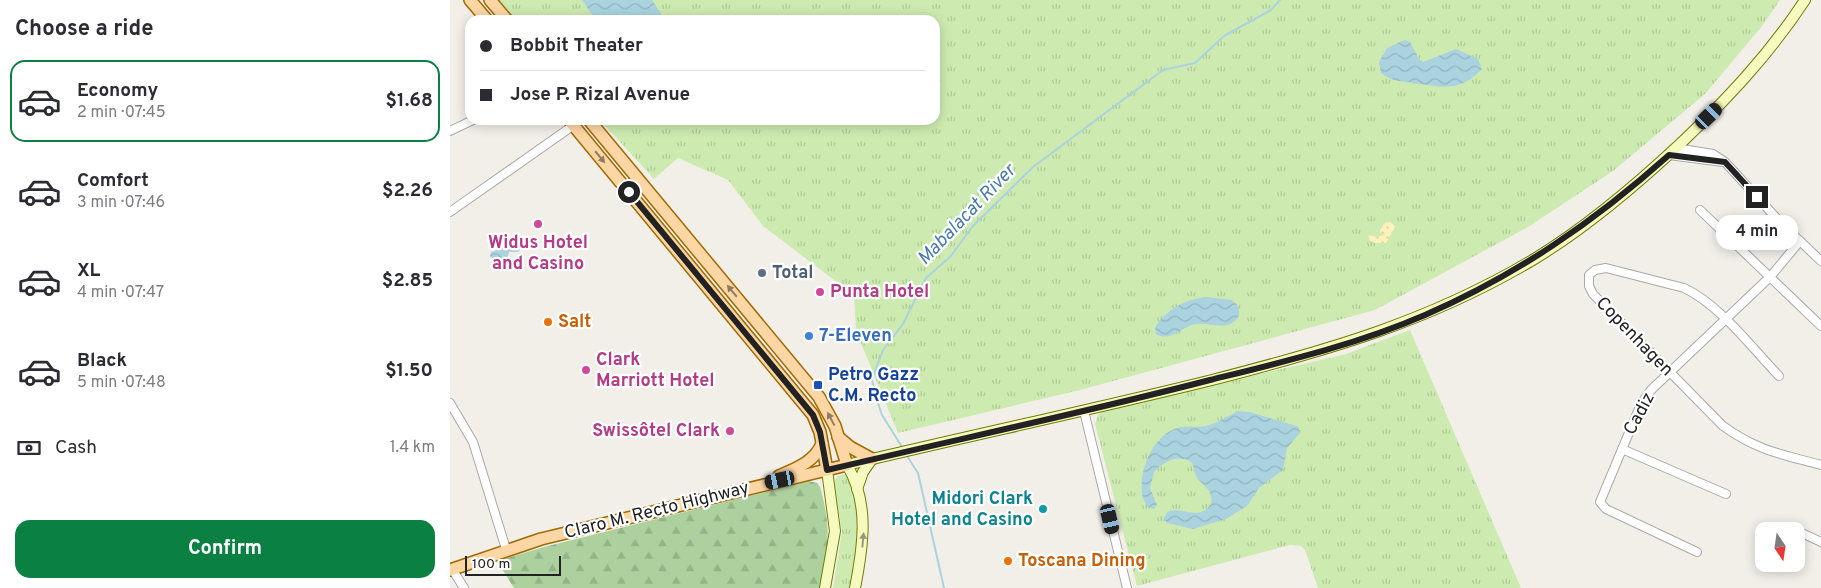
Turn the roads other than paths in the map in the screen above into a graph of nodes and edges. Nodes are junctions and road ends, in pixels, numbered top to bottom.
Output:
1 (470, 0) edge
2 (490, 0) edge
3 (1805, 0) edge
4 (483, 15) edge
5 (503, 15) edge
6 (465, 124) edge
7 (570, 125) edge
8 (576, 125) edge
9 (594, 125) edge
10 (450, 132) edge
11 (1672, 152) junction
12 (1700, 210) dead end
13 (450, 212) edge
14 (1800, 241) junction
15 (1821, 261) edge
16 (1770, 277) junction
17 (1726, 320) junction
18 (1821, 326) edge
19 (1669, 373) junction
20 (1779, 376) dead end
21 (450, 403) edge
22 (1084, 410) junction
23 (838, 437) junction
24 (822, 444) junction
25 (1622, 449) junction
26 (872, 459) junction
27 (847, 465) junction
28 (1821, 465) edge
29 (827, 470) junction
30 (764, 484) junction
31 (857, 490) junction
32 (1726, 494) dead end
33 (1805, 535) edge
34 (1821, 542) edge
35 (506, 550) junction
36 (1697, 552) dead end
37 (451, 570) edge
38 (464, 588) edge
39 (826, 588) edge
40 (855, 588) edge
41 (1127, 588) edge

1 - 4 main road
2 - 5 main road
3 - 11 main road
6 - 10 street
7 - 13 street
8 -> 24 main road
23 -> 9 main road
11 - 14 street
11 - 22 main road
12 - 16 street
14 - 15 street
14 - 16 street, Cadiz
16 - 17 street, Cadiz
16 - 18 street
17 - 19 street, Cadiz
17 - 19 street, Copenhagen
17 - 20 street
19 - 25 street, Cadiz
19 - 28 street, Copenhagen
21 - 35 street
22 - 26 main road, Claro M. Recto Highway
22 - 41 street
23 - 26 main road
23 - 27 main road
24 - 29 main road
24 - 30 main road
25 - 32 street
25 - 36 street, Cadiz
26 - 27 main road, Claro M. Recto Highway
26 - 31 main road
27 - 29 main road, Claro M. Recto Highway
27 - 31 main road
29 - 30 main road, Claro M. Recto Highway
29 - 39 main road
30 - 35 main road, Claro M. Recto Highway
40 -> 31 main road
33 - 34 street
35 - 37 main road, Claro M. Recto Highway
37 - 38 street

